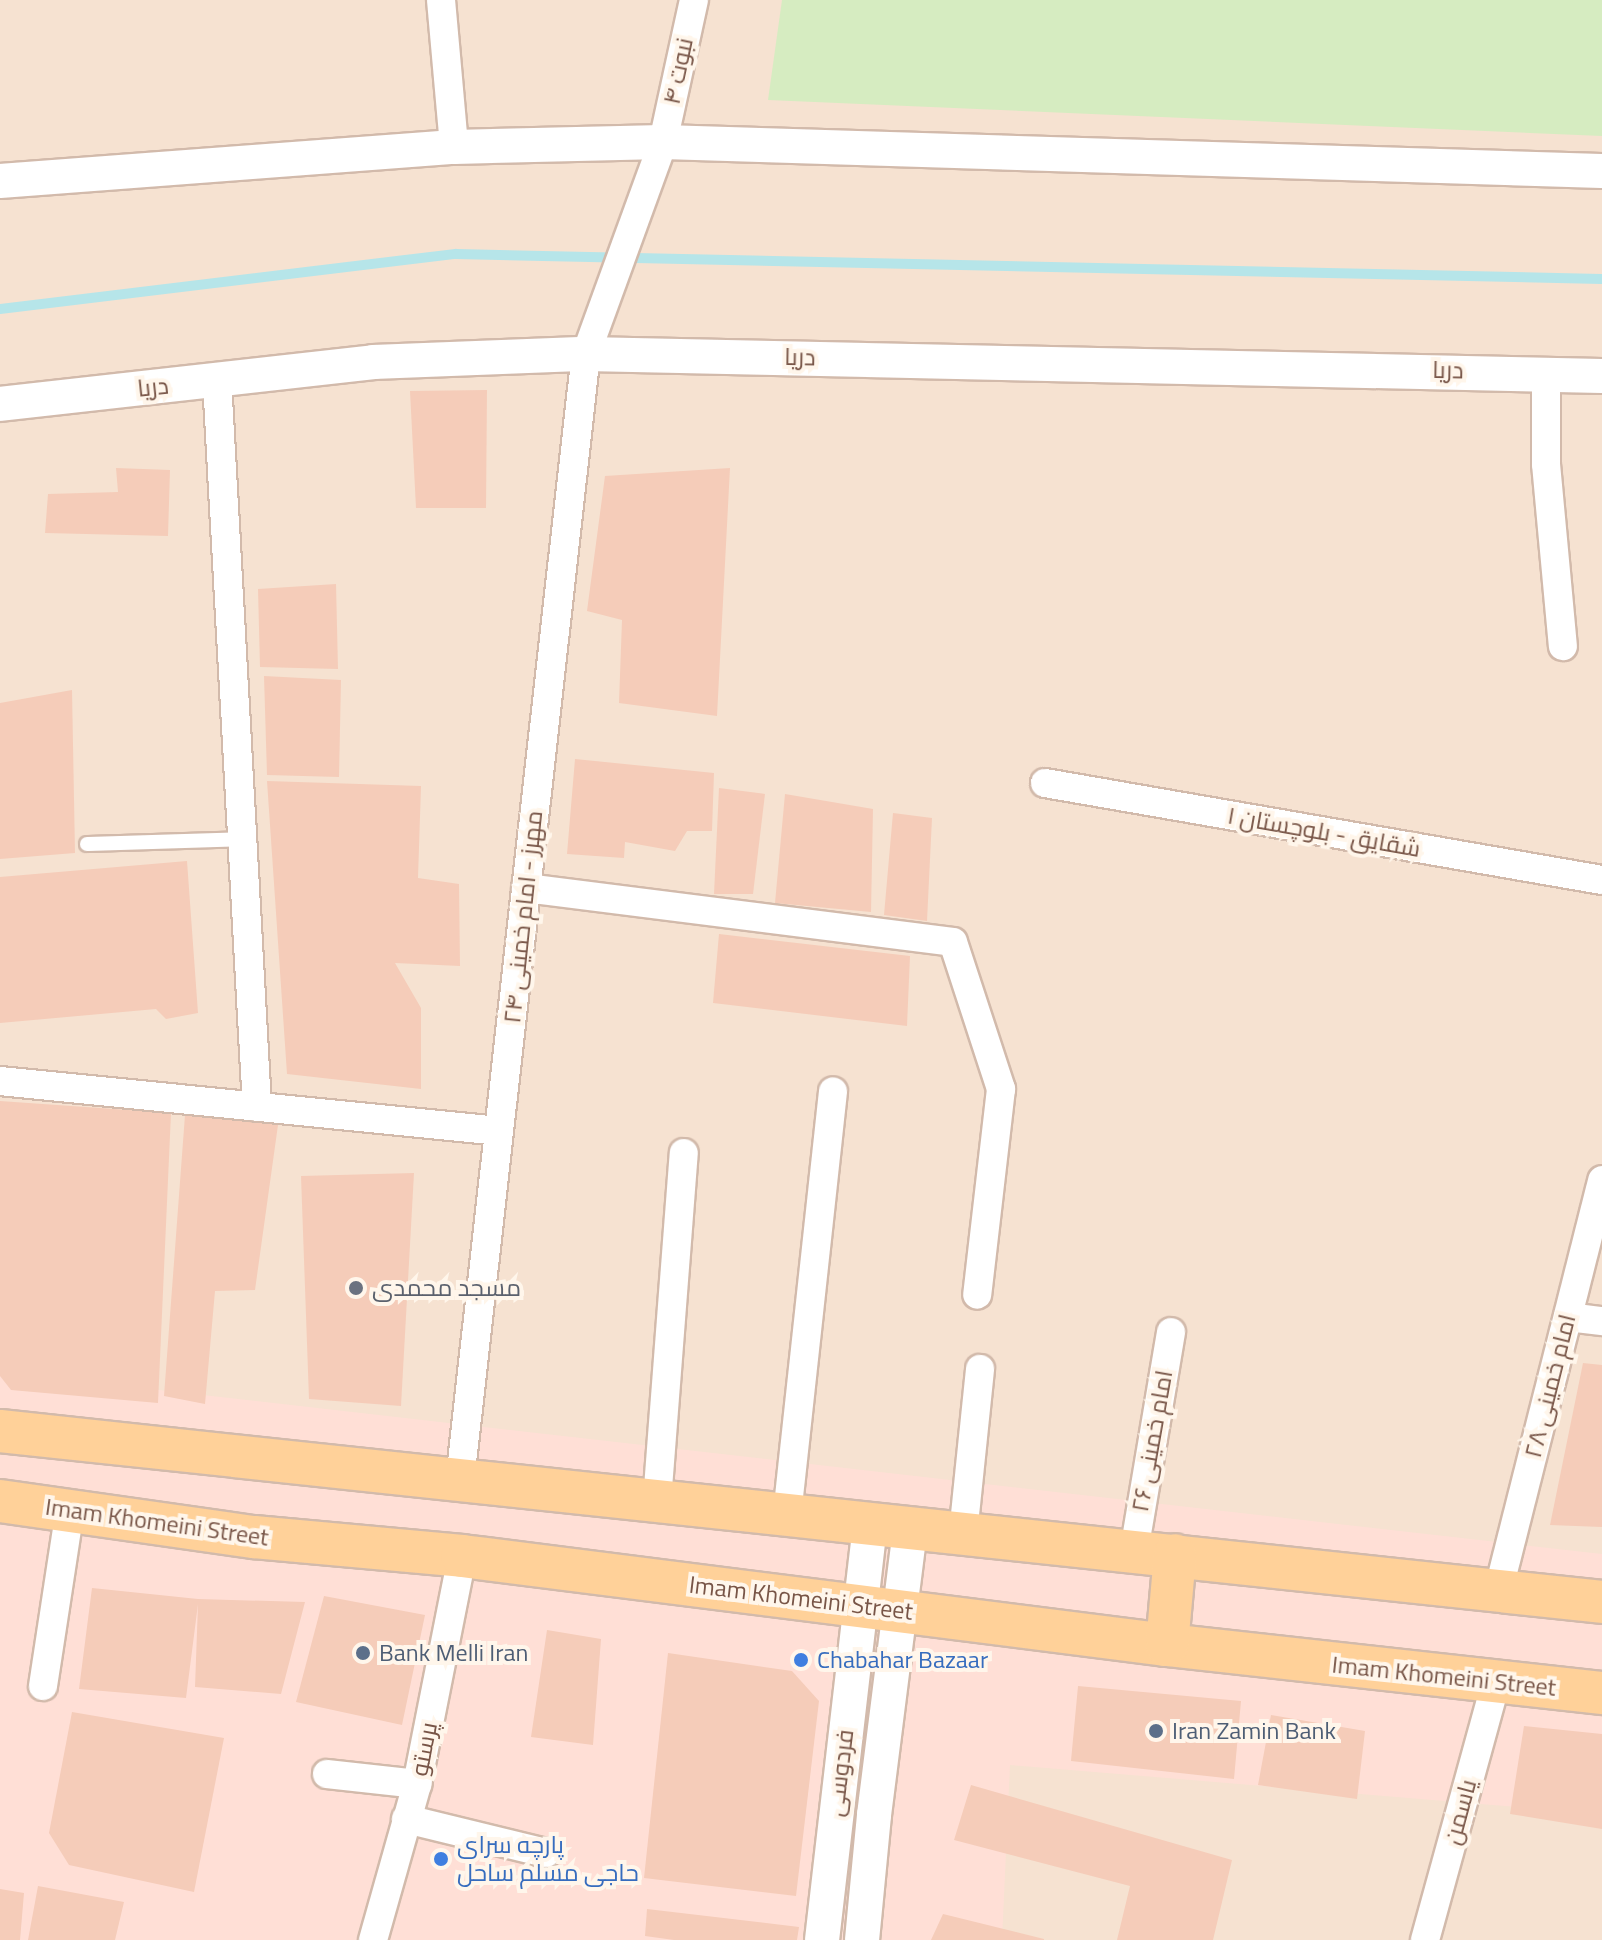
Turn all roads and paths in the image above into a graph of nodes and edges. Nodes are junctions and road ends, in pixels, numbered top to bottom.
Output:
1 (441, 0) edge
2 (694, 0) edge
3 (663, 142) junction
4 (454, 147) junction
5 (1602, 171) edge
6 (0, 181) edge
7 (586, 354) junction
8 (1546, 373) junction
9 (1602, 376) edge
10 (217, 380) junction
11 (0, 404) edge
12 (1563, 646) dead end
13 (1045, 783) dead end
14 (242, 839) junction
15 (87, 844) dead end
16 (1602, 880) edge
17 (526, 888) junction
18 (0, 1081) edge
19 (833, 1091) dead end
20 (257, 1107) junction
21 (499, 1131) junction
22 (684, 1153) dead end
23 (1602, 1180) edge
24 (977, 1295) dead end
25 (1568, 1317) junction
26 (1602, 1321) edge
27 (1171, 1332) dead end
28 (980, 1369) dead end
29 (0, 1431) edge
30 (460, 1480) junction
31 (0, 1501) edge
32 (657, 1501) junction
33 (70, 1510) junction
34 (787, 1515) junction
35 (890, 1527) junction
36 (963, 1534) junction
37 (1134, 1551) junction
38 (1175, 1555) junction
39 (462, 1556) junction
40 (1498, 1592) junction
41 (1602, 1602) edge
42 (880, 1608) junction
43 (1167, 1645) junction
44 (1496, 1683) junction
45 (43, 1686) dead end
46 (1602, 1693) edge
47 (327, 1774) dead end
48 (417, 1784) junction
49 (406, 1819) junction
50 (546, 1853) dead end
51 (373, 1940) edge
52 (822, 1940) edge
53 (862, 1940) edge
54 (1425, 1940) edge

1 - 4 street
2 - 3 street, نبوت ۴
3 - 4 street
3 - 5 street
3 - 7 street, نبوت ۴
4 - 6 street
7 - 8 street, دریا
7 - 10 street, دریا
7 - 17 street, مهرز - امام خمینی ۲۴
8 - 9 street, دریا
8 - 12 street
10 - 11 street, دریا
10 - 14 street
13 - 16 street, شقایق - بلوچستان ۱
14 - 15 lane
14 - 20 street
17 - 21 street, مهرز - امام خمینی ۲۴
17 - 24 street
18 - 20 street
19 - 34 street
20 - 21 street
21 - 30 street, مهرز - امام خمینی ۲۴
22 - 32 street
23 - 25 street, امام خمینی ۲۸
25 - 26 street
25 - 40 street, امام خمینی ۲۸
27 - 37 street, امام خمینی ۲۶
28 - 36 street
29 - 30 main road
30 - 32 main road
31 - 33 main road, Imam Khomeini Street
32 - 34 main road
33 - 39 main road, Imam Khomeini Street
33 - 45 street
34 - 35 main road
35 - 36 main road
35 - 42 street
36 - 37 main road
37 - 38 main road
38 - 40 main road
38 - 43 main road
39 - 42 main road, Imam Khomeini Street
39 - 48 street, پرستو
40 - 41 main road
42 - 43 main road, Imam Khomeini Street
42 - 52 street, فردوسی
42 - 53 street, فردوسی
43 - 44 main road, Imam Khomeini Street
44 - 46 main road, Imam Khomeini Street
44 - 54 street, یاسمن
47 - 48 street
48 - 49 street, پرستو
49 - 50 street
49 - 51 street, پرستو

